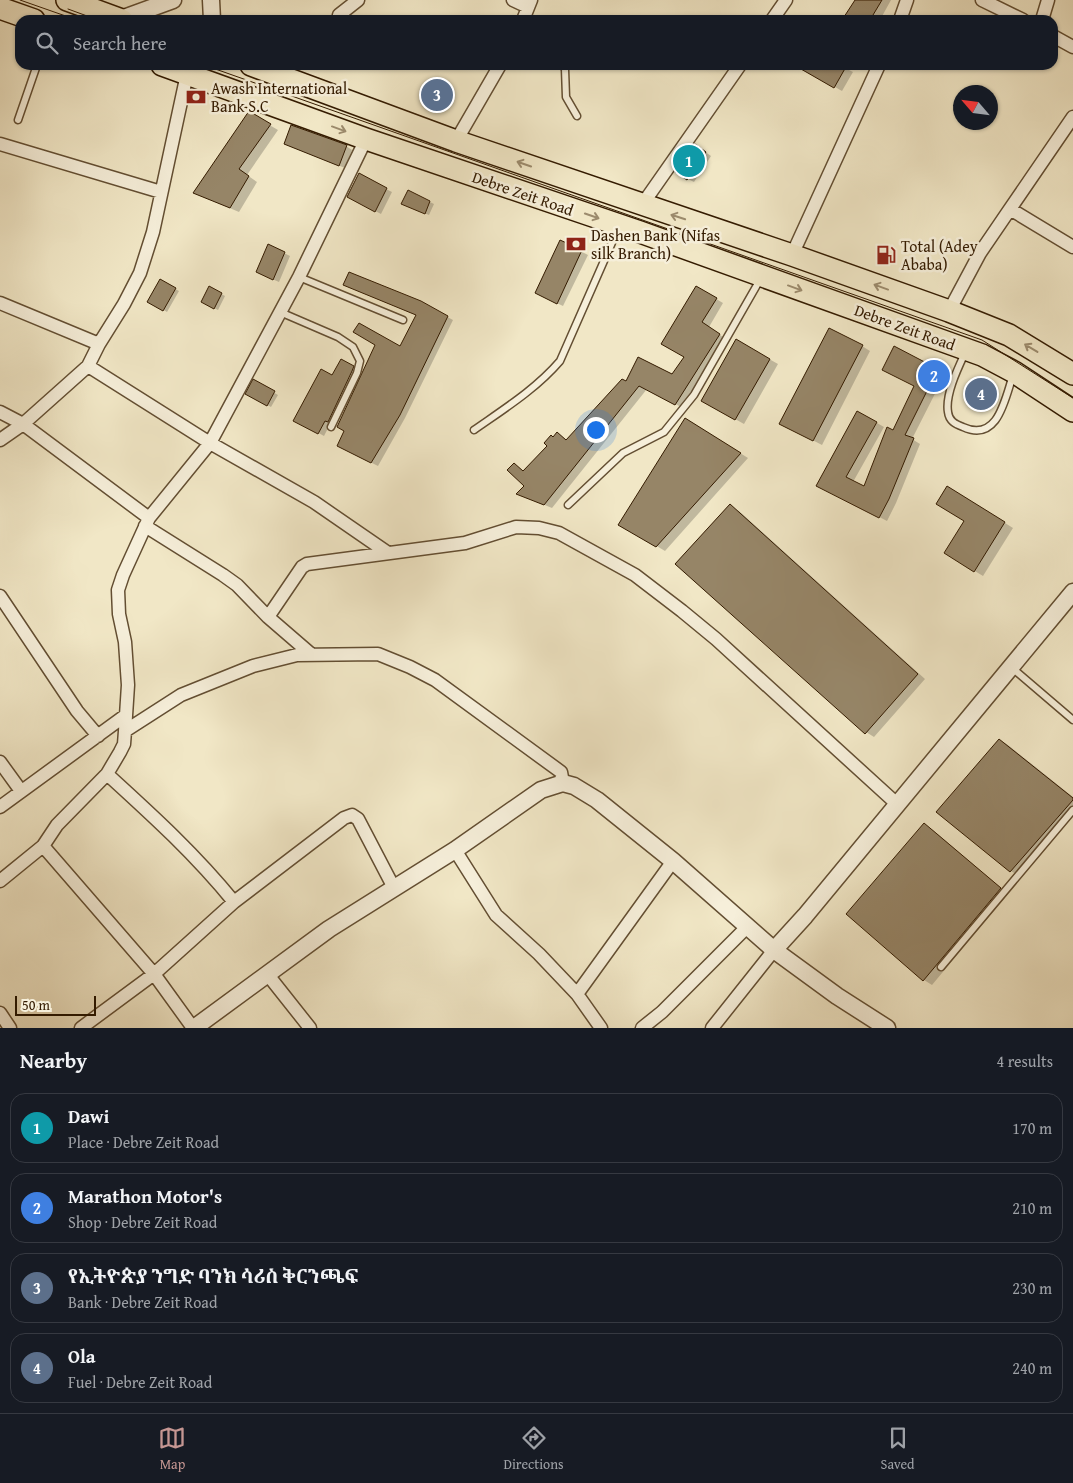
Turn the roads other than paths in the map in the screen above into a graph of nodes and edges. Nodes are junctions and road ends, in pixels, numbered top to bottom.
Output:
1 (67, 0) edge
2 (173, 0) edge
3 (211, 0) edge
4 (358, 0) edge
5 (513, 0) edge
6 (786, 0) edge
7 (907, 0) edge
8 (982, 0) edge
9 (1048, 0) edge
10 (529, 4) edge
11 (0, 8) edge
12 (20, 15) edge
13 (108, 15) edge
14 (135, 15) edge
15 (212, 15) edge
16 (339, 15) dead end
17 (776, 15) edge
18 (902, 15) edge
19 (1013, 15) edge
20 (1044, 15) edge
21 (1058, 39) edge
22 (1073, 48) edge
23 (35, 70) edge
24 (176, 70) edge
25 (264, 70) edge
26 (497, 70) edge
27 (565, 70) edge
28 (736, 70) edge
29 (877, 70) edge
30 (187, 74) junction
31 (577, 116) dead end
32 (1073, 117) edge
33 (18, 120) dead end
34 (366, 139) junction
35 (456, 141) junction
36 (0, 144) edge
37 (161, 192) junction
38 (642, 205) junction
39 (1010, 209) junction
40 (620, 225) junction
41 (1073, 247) edge
42 (792, 255) junction
43 (762, 276) junction
44 (298, 277) junction
45 (0, 303) edge
46 (948, 311) junction
47 (280, 312) junction
48 (403, 320) dead end
49 (99, 344) junction
50 (966, 349) junction
51 (88, 366) junction
52 (1072, 369) edge
53 (1014, 372) junction
54 (1073, 411) edge
55 (0, 412) edge
56 (23, 424) junction
57 (331, 427) dead end
58 (474, 430) dead end
59 (0, 440) edge
60 (210, 442) junction
61 (568, 505) dead end
62 (147, 522) junction
63 (388, 554) junction
64 (1073, 592) edge
65 (0, 596) edge
66 (268, 617) junction
67 (312, 655) junction
68 (1011, 666) junction
69 (126, 715) junction
70 (1073, 720) edge
71 (126, 731) junction
72 (98, 736) junction
73 (0, 762) edge
74 (107, 774) junction
75 (563, 783) junction
76 (22, 791) junction
77 (897, 804) junction
78 (0, 807) edge
79 (1073, 810) edge
80 (43, 846) junction
81 (455, 850) junction
82 (673, 861) junction
83 (0, 881) edge
84 (394, 888) junction
85 (234, 902) junction
86 (748, 926) junction
87 (774, 950) junction
88 (941, 967) dead end
89 (154, 974) junction
90 (268, 974) junction
91 (577, 994) junction
92 (0, 1013) edge
93 (10, 1028) edge
94 (81, 1028) edge
95 (194, 1028) edge
96 (310, 1028) edge
97 (601, 1028) edge
98 (642, 1028) edge
99 (712, 1028) edge
100 (887, 1028) edge

1 - 13 main road
2 - 14 street
3 - 15 street
4 - 16 street
5 - 10 street
6 - 17 street
7 - 18 street
8 - 19 street
9 - 20 street
11 - 12 main road
21 - 22 street
23 - 33 lane
24 - 30 main road, Debre Zeit Road
25 - 35 main road, Debre Zeit Road
26 - 35 street
27 - 31 lane
28 - 38 street
29 - 42 street
30 -> 34 main road, Debre Zeit Road
30 - 37 street
32 - 39 street
34 -> 40 main road, Debre Zeit Road
34 - 44 street
38 -> 35 main road, Debre Zeit Road
36 - 37 street
37 - 49 street
42 -> 38 main road, Debre Zeit Road
39 - 41 street
39 - 46 street
40 - 43 main road, Debre Zeit Road
40 - 58 lane
46 -> 42 main road, Debre Zeit Road
43 -> 50 main road, Debre Zeit Road
43 - 61 lane
44 - 47 street
44 - 48 lane
45 - 49 street
52 -> 46 main road, Debre Zeit Road
47 - 57 lane
47 - 60 street
49 - 51 street
50 - 53 main road, Debre Zeit Road
50 - 53 lane
51 - 56 street
51 - 60 street
53 - 54 main road, Debre Zeit Road
55 - 56 street
56 - 59 street
56 - 62 street
60 - 62 street
60 - 63 street
62 - 66 street
62 - 69 street
63 - 66 street
63 - 77 street
64 - 68 street
65 - 72 street
66 - 67 street
67 - 71 street
67 - 75 street
68 - 70 lane
68 - 77 street
69 - 71 street
69 - 72 street
71 - 74 street
72 - 76 street
73 - 76 street
74 - 80 street
74 - 85 street
75 - 81 street
75 - 82 street
76 - 78 street
77 - 87 street
79 - 88 lane
80 - 83 street
80 - 89 street
81 - 84 street
81 - 91 street
82 - 86 street
82 - 91 street
84 - 85 street
84 - 90 street
85 - 89 street
86 - 87 street
86 - 98 street
87 - 99 street
87 - 100 street
89 - 94 street
89 - 95 street
90 - 95 street
90 - 96 street
91 - 97 street
92 - 93 street

